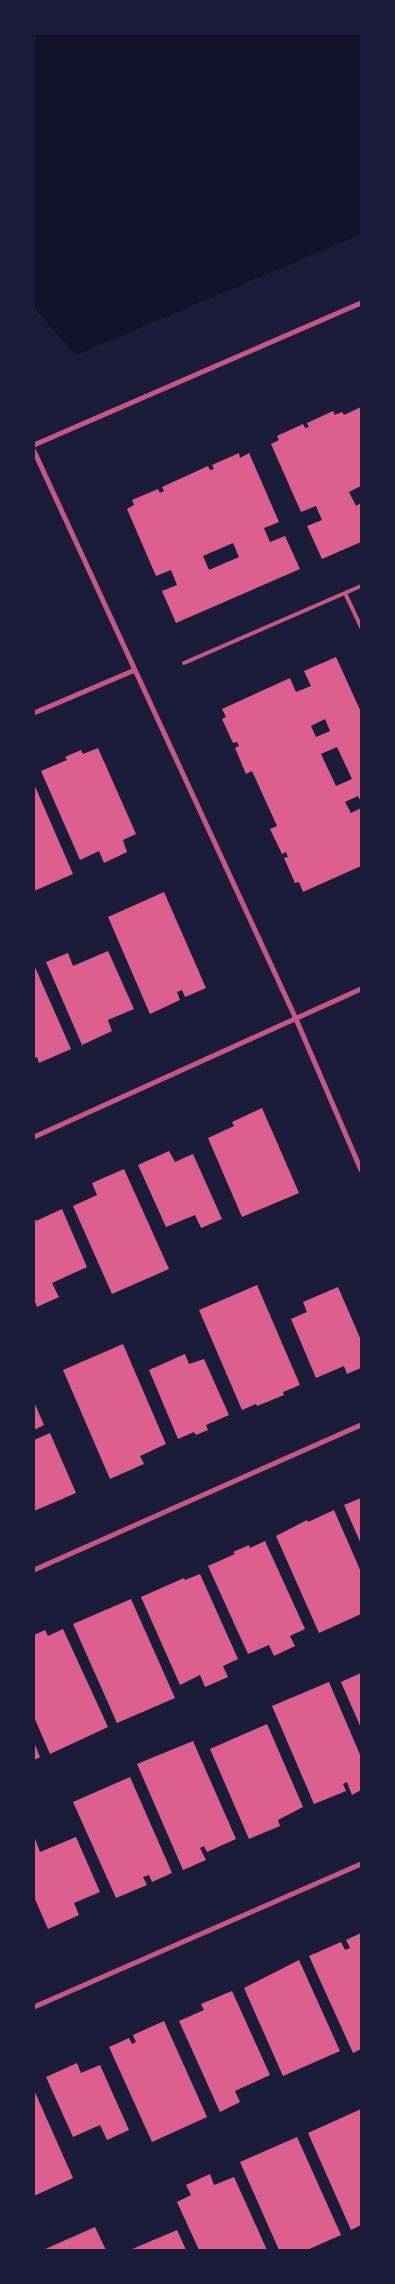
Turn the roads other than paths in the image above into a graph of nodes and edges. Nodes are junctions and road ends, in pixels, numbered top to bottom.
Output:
1 (361, 303) edge
2 (34, 445) edge
3 (34, 451) edge
4 (361, 586) edge
5 (345, 594) junction
6 (361, 627) edge
7 (184, 663) dead end
8 (135, 670) junction
9 (34, 713) edge
10 (361, 989) edge
11 (296, 1020) junction
12 (34, 1138) edge
13 (361, 1170) edge
14 (361, 1425) edge
15 (34, 1570) edge
16 (361, 1864) edge
17 (34, 2007) edge

1 - 2 street
3 - 8 street
4 - 5 lane
5 - 6 lane
5 - 7 lane
8 - 9 street
8 - 11 street
10 - 11 street
11 - 12 street
11 - 13 street
14 - 15 street
16 - 17 street

